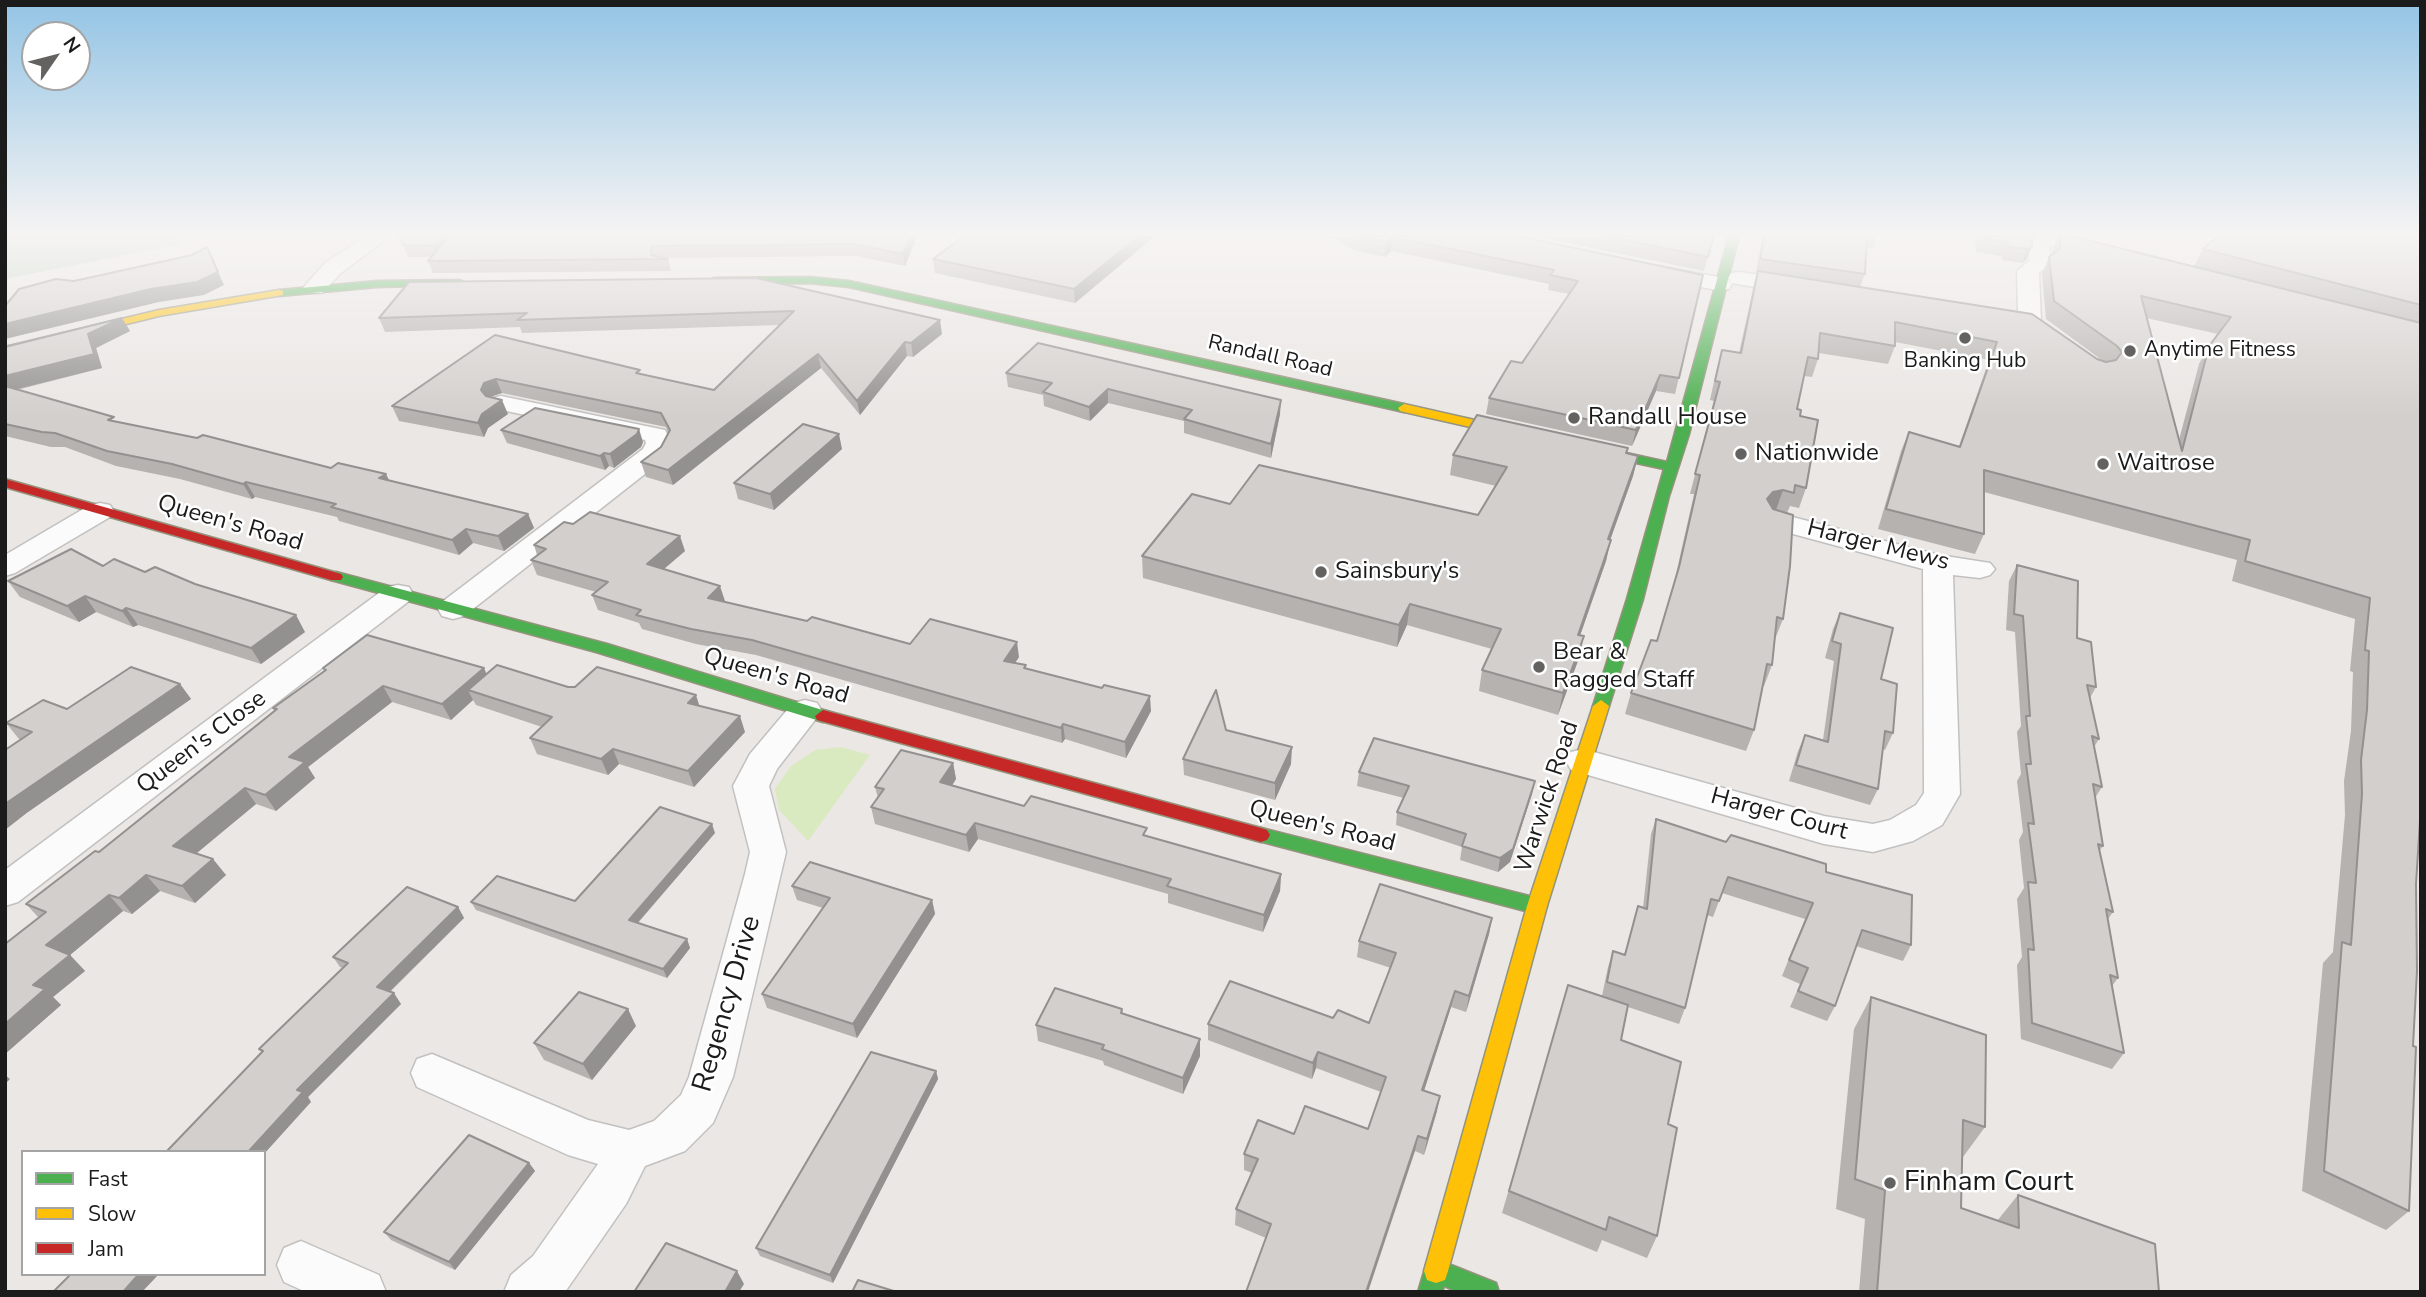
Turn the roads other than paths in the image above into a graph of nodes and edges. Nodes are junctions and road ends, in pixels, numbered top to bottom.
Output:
1 (261, 297) edge
2 (905, 297) edge
3 (1725, 297) edge
4 (2033, 297) edge
5 (1976, 314) edge
6 (5, 351) edge
7 (505, 416) edge
8 (1538, 438) edge
9 (1564, 444) edge
10 (1672, 467) junction
11 (5, 483) edge
12 (100, 511) junction
13 (1777, 521) edge
14 (1938, 564) junction
15 (5, 567) edge
16 (1980, 569) dead end
17 (398, 594) junction
18 (453, 609) junction
19 (805, 710) junction
20 (1583, 761) junction
21 (5, 891) edge
22 (1537, 906) junction
23 (432, 1073) dead end
24 (629, 1151) junction
25 (301, 1265) dead end
26 (1436, 1271) junction
27 (362, 1292) edge
28 (528, 1292) edge
29 (1430, 1292) edge
30 (1487, 1292) edge

1 - 6 street
2 - 8 street, Randall Road
3 - 10 street, Warwick Road
4 - 5 street
7 - 18 street
9 - 10 street
10 - 20 street, Warwick Road
11 - 12 street, Queen's Road
12 - 15 street
12 - 17 street, Queen's Road
13 - 14 street, Harger Mews
14 - 16 street, Harger Mews
14 - 20 street, Harger Court
17 - 18 street, Queen's Road
17 - 21 street, Queen's Close
18 - 19 street, Queen's Road
19 - 22 street, Queen's Road
19 - 24 street, Regency Drive
20 - 22 street, Warwick Road
22 - 26 street, Warwick Road
23 - 24 street
24 - 28 street
25 - 27 street
26 - 29 street, Warwick Road
26 - 30 street

